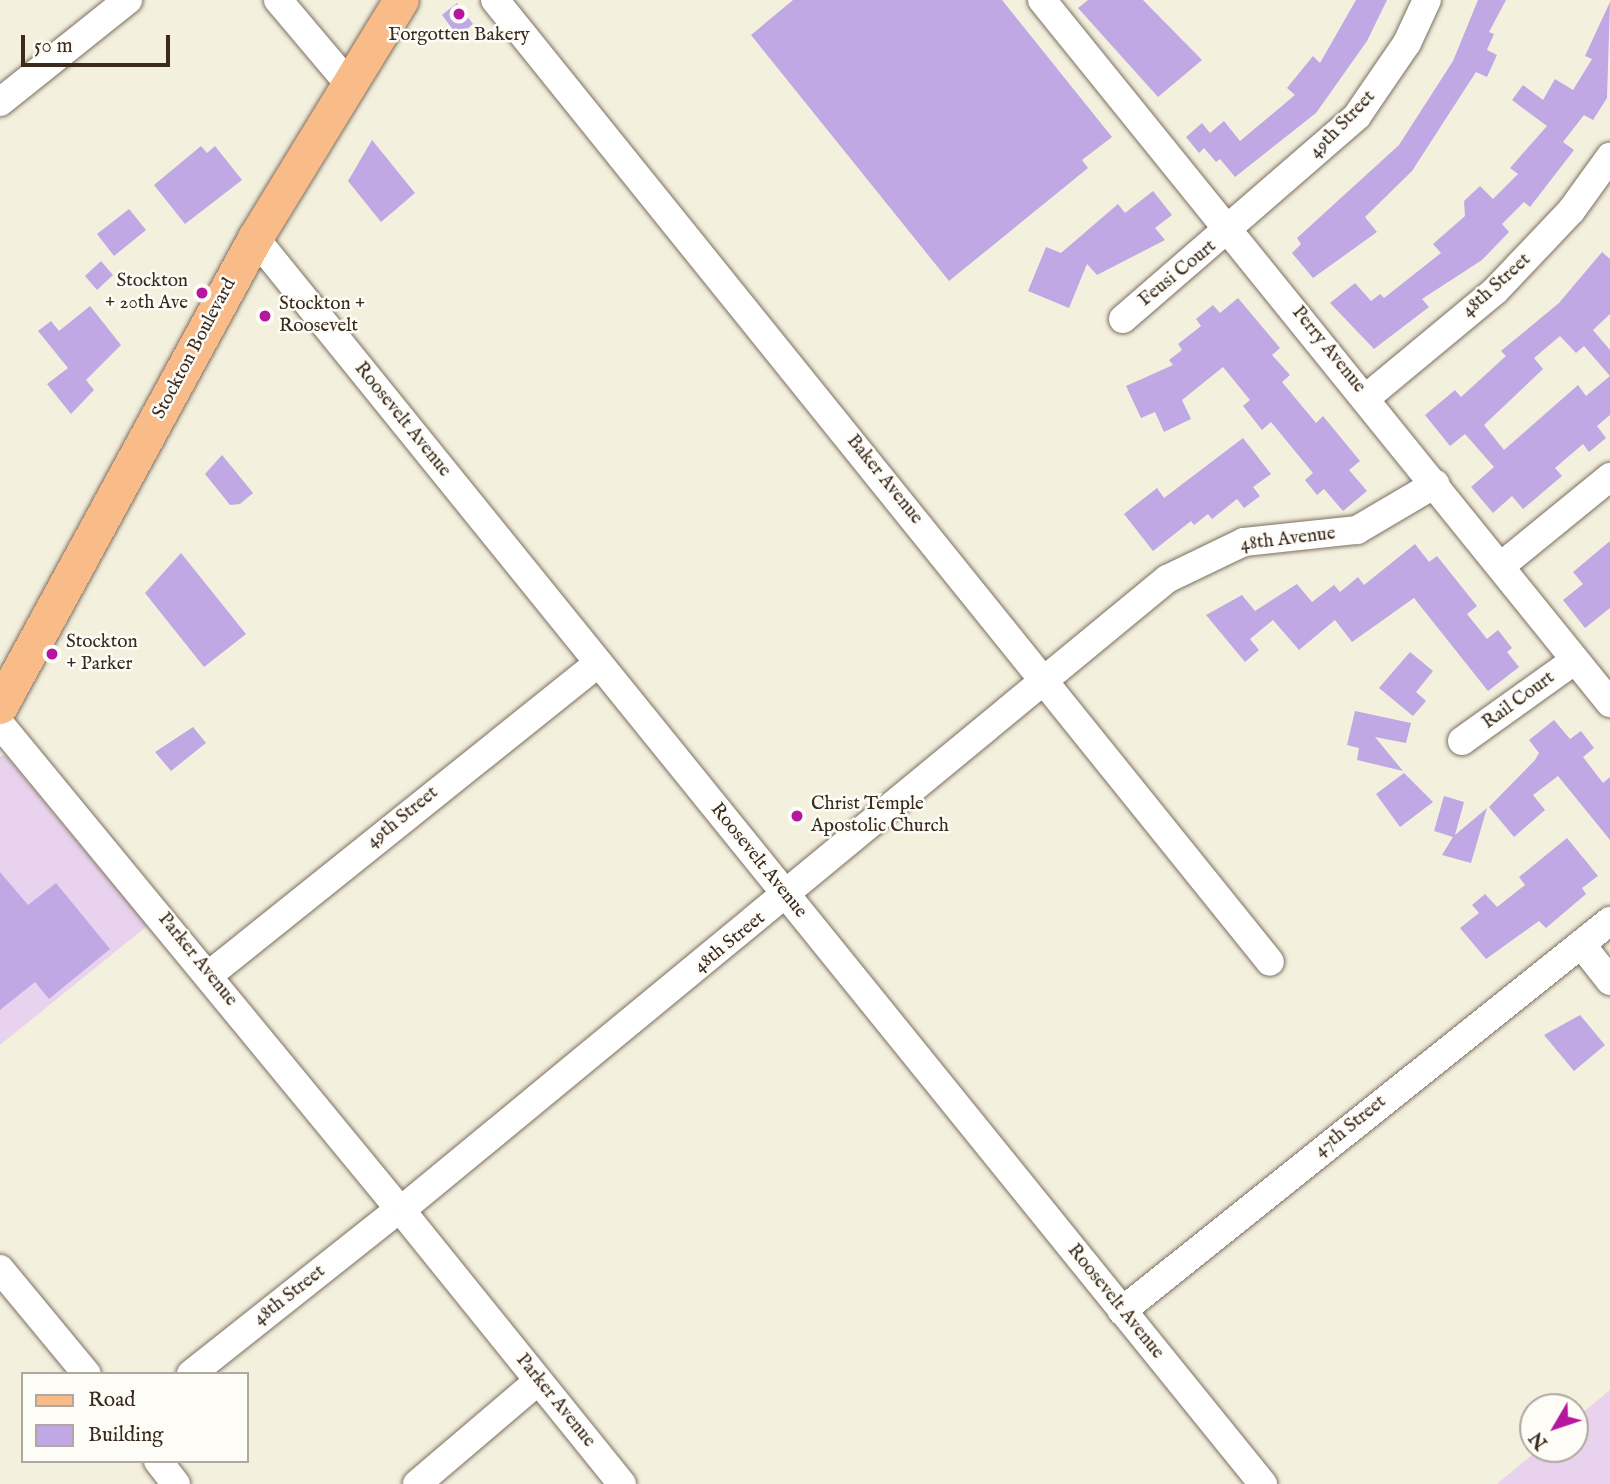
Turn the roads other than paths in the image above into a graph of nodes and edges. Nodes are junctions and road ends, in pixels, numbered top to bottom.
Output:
1 (128, 0) edge
2 (278, 0) edge
3 (401, 0) edge
4 (495, 0) edge
5 (1042, 0) edge
6 (1427, 0) edge
7 (349, 84) junction
8 (0, 102) edge
9 (1610, 157) edge
10 (1231, 228) junction
11 (255, 238) junction
12 (1123, 318) dead end
13 (1366, 398) junction
14 (1610, 477) edge
15 (1435, 484) junction
16 (1501, 566) junction
17 (1575, 660) junction
18 (598, 663) junction
19 (1047, 681) junction
20 (1610, 704) edge
21 (0, 706) edge
22 (0, 724) edge
23 (1462, 741) dead end
24 (787, 897) junction
25 (1610, 920) edge
26 (1581, 944) junction
27 (1270, 962) dead end
28 (209, 975) junction
29 (1610, 981) edge
30 (400, 1210) junction
31 (0, 1269) edge
32 (1122, 1311) junction
33 (85, 1372) edge
34 (194, 1372) edge
35 (538, 1381) junction
36 (160, 1463) edge
37 (176, 1484) edge
38 (417, 1484) edge
39 (622, 1484) edge
40 (1263, 1484) edge

1 - 8 street
2 - 7 street
3 - 7 main road, Stockton Boulevard
4 - 19 street, Baker Avenue
5 - 10 street, Perry Avenue
6 - 10 street, 49th Street
7 - 11 main road, Stockton Boulevard
9 - 13 street, 48th Street
10 - 12 street, Feusi Court
10 - 13 street, Perry Avenue
11 - 18 street, Roosevelt Avenue
11 - 21 main road, Stockton Boulevard
13 - 15 street, Perry Avenue
14 - 16 street
15 - 16 street, Perry Avenue
15 - 19 street, 48th Avenue
16 - 17 street, Perry Avenue
17 - 20 street, Perry Avenue
17 - 23 street, Rail Court
18 - 24 street, Roosevelt Avenue
18 - 28 street, 49th Street
19 - 24 street, 48th Street
19 - 27 street, Baker Avenue
22 - 28 street, Parker Avenue
24 - 30 street, 48th Street
24 - 32 street, Roosevelt Avenue
25 - 26 street, 47th Street
26 - 29 street
26 - 32 street, 47th Street
28 - 30 street, Parker Avenue
30 - 34 street, 48th Street
30 - 35 street, Parker Avenue
31 - 33 street
32 - 40 street, Roosevelt Avenue
35 - 38 street
35 - 39 street, Parker Avenue
36 - 37 street

